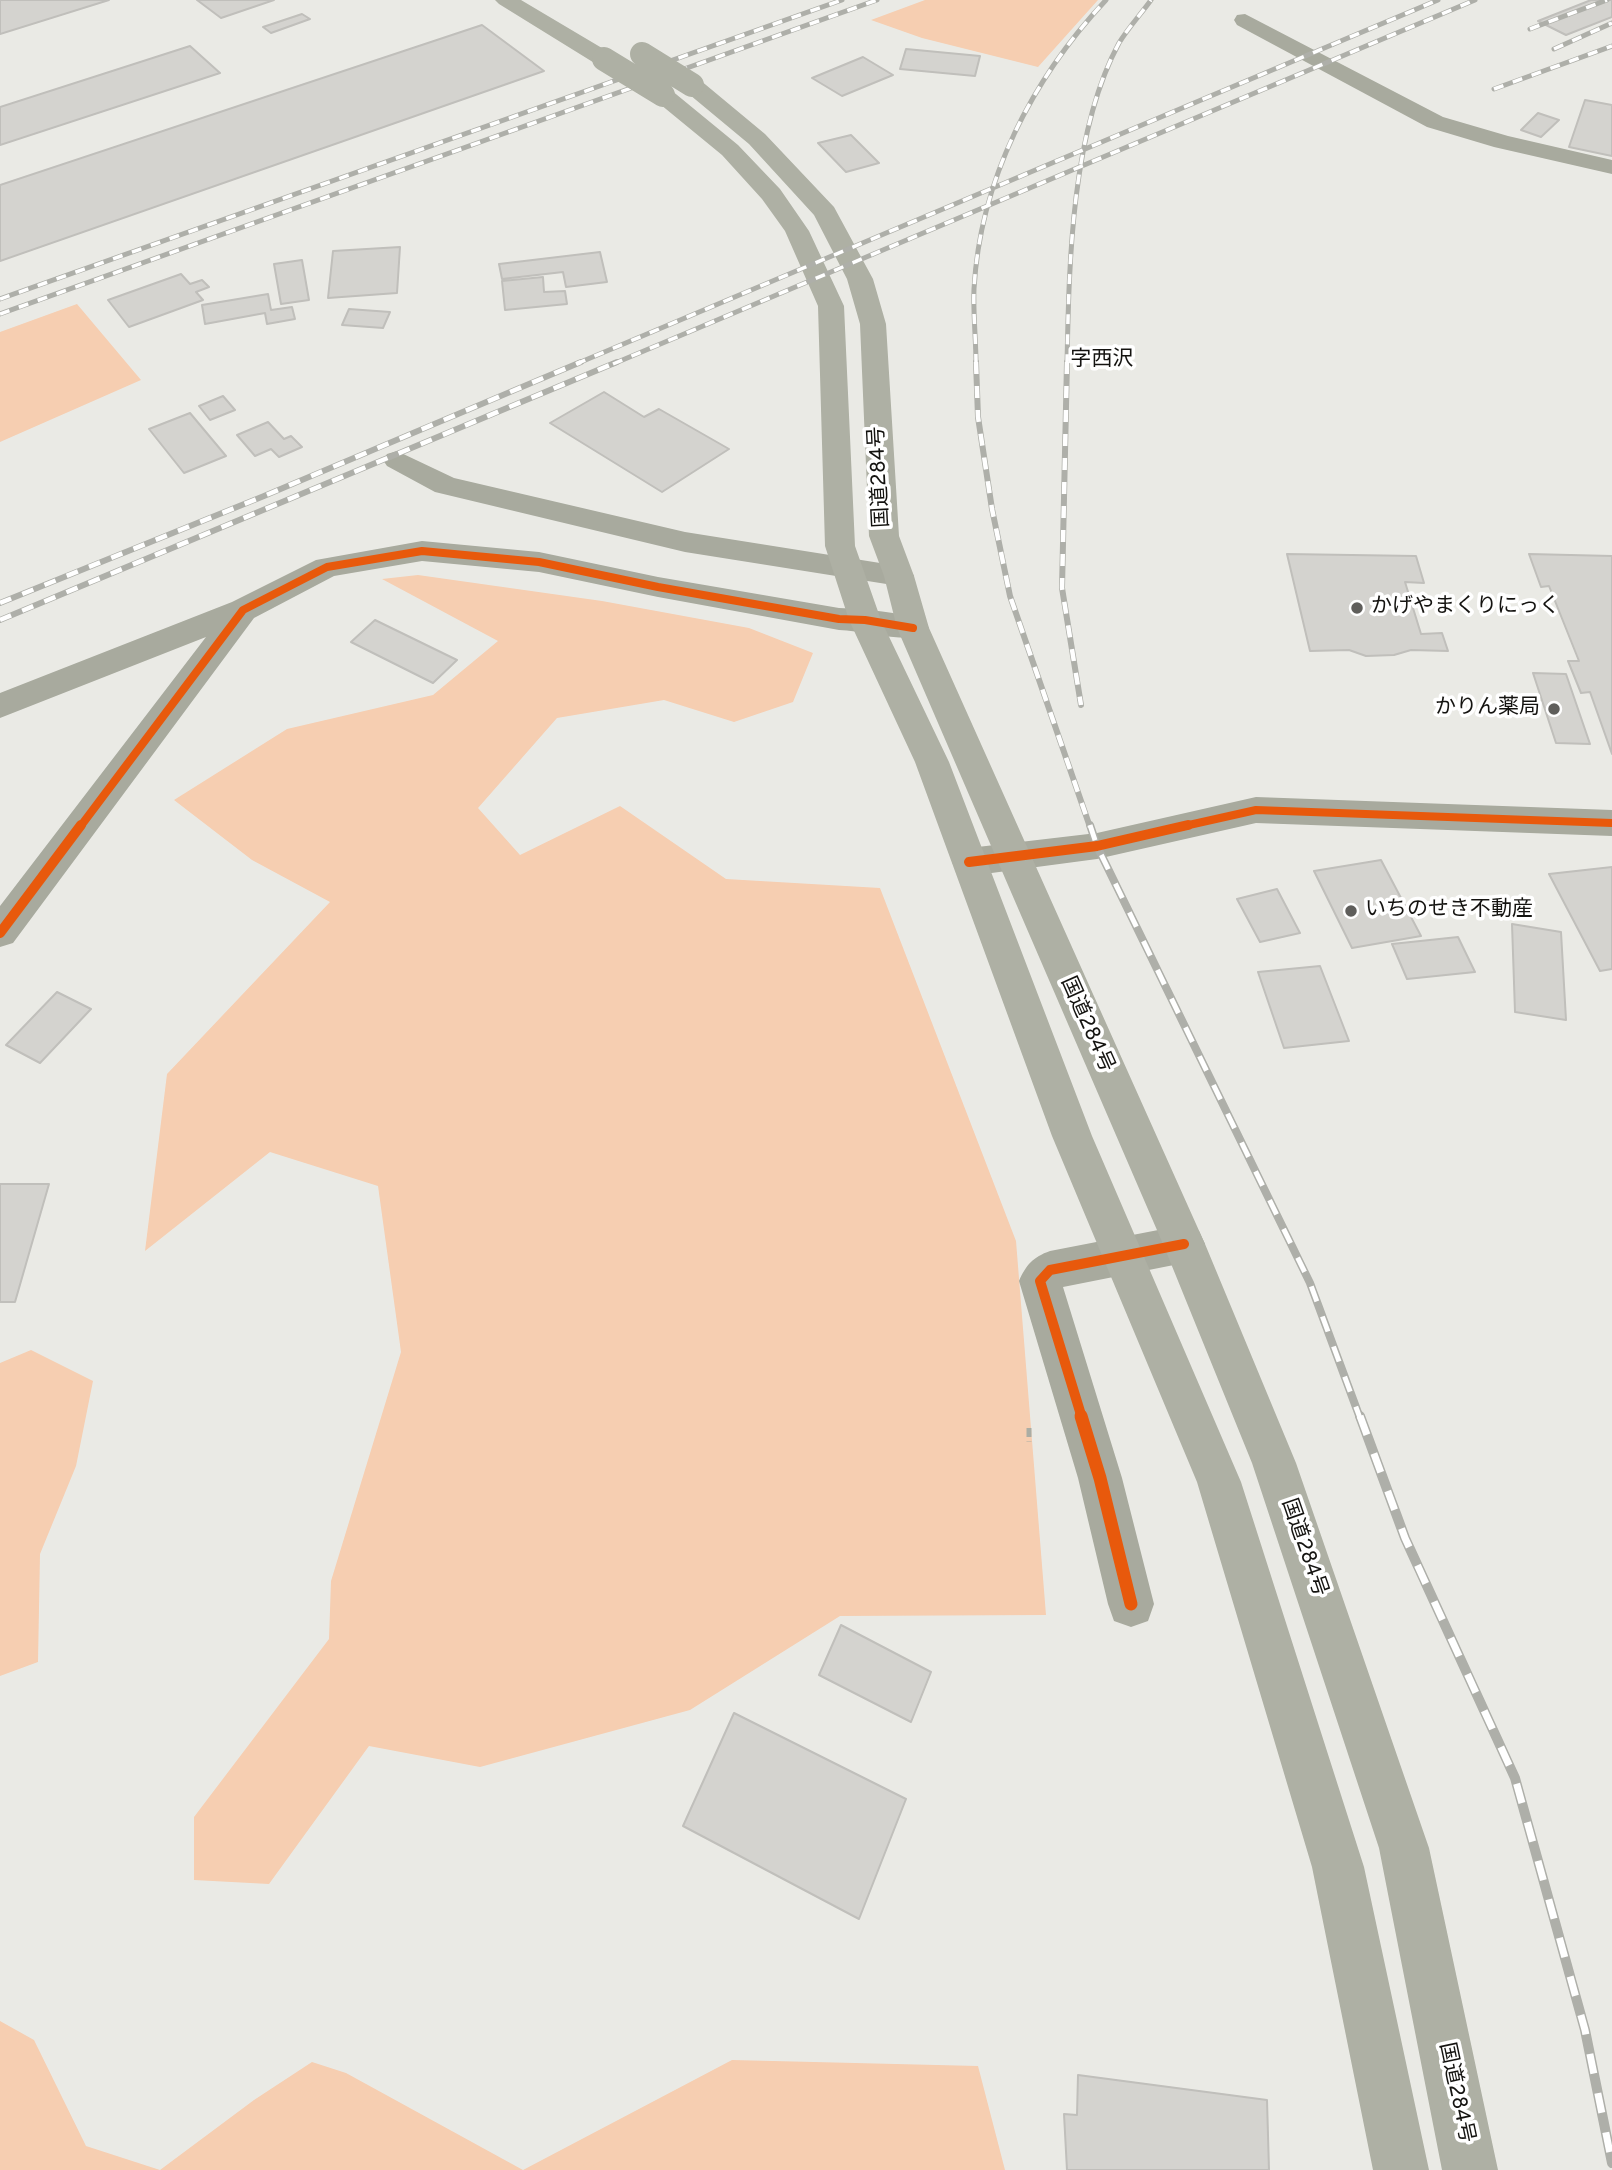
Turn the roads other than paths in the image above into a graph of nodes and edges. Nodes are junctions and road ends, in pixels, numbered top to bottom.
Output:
1 (506, 0) edge
2 (1245, 20) dead end
3 (628, 45) dead end
4 (1612, 167) edge
5 (397, 460) dead end
6 (846, 568) junction
7 (899, 576) junction
8 (243, 610) junction
9 (865, 620) junction
10 (913, 628) junction
11 (0, 706) edge
12 (1612, 823) edge
13 (1011, 855) junction
14 (968, 862) junction
15 (0, 933) edge
16 (1184, 1244) junction
17 (1124, 1255) junction
18 (1131, 1604) dead end
19 (1401, 2170) edge
20 (1470, 2170) edge

1 - 6 highway, 国道284号, bridge
2 - 4 street
3 - 7 highway, 国道284号, bridge
5 - 6 street
6 - 7 street
6 - 9 highway, 国道284号
7 - 10 highway, 国道284号
8 - 9 street
8 - 11 street
8 - 15 street
9 - 10 street
9 - 14 highway, 国道284号
10 - 13 highway, 国道284号
12 - 13 street
13 - 14 street
13 - 16 highway, 国道284号
14 - 17 highway, 国道284号
16 - 17 street
16 - 20 highway, 国道284号
17 - 18 street
17 - 19 highway, 国道284号

